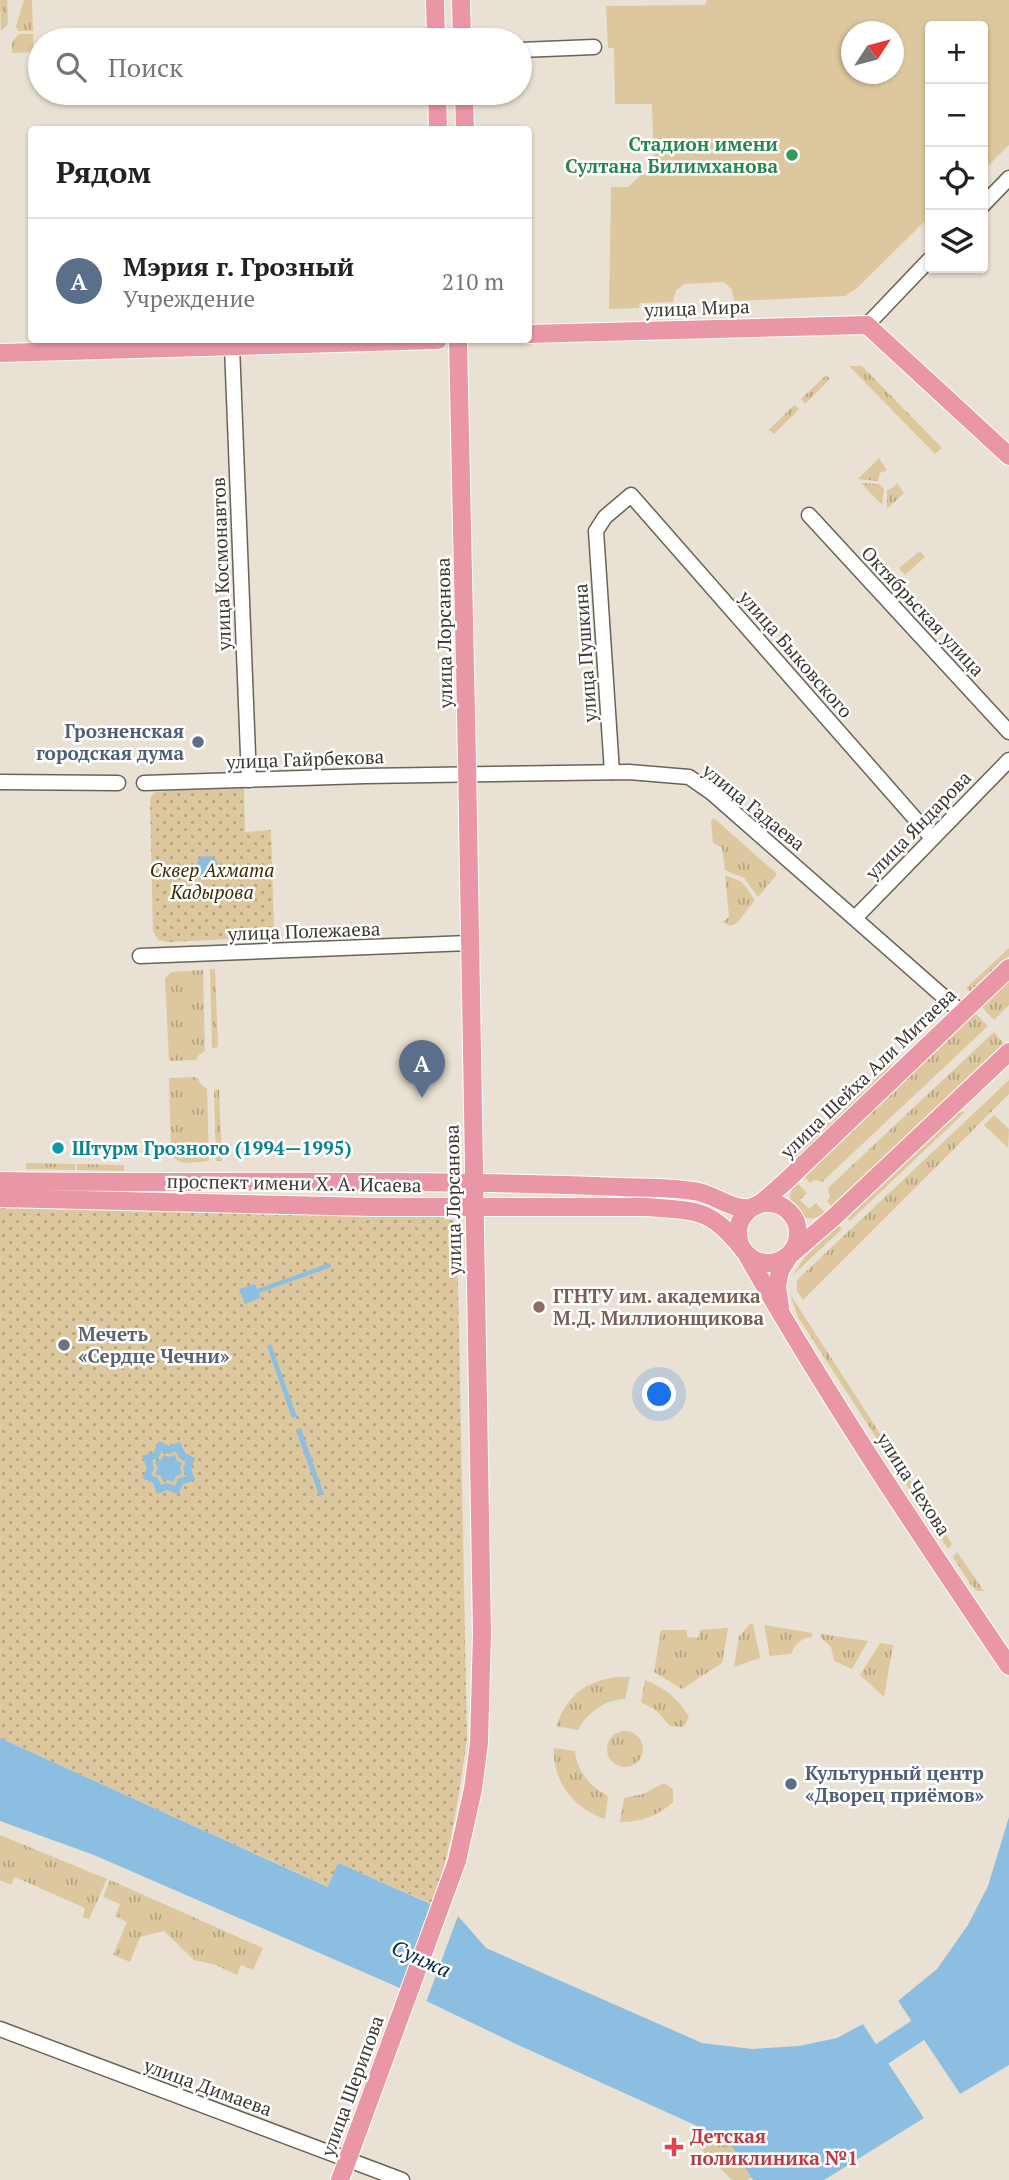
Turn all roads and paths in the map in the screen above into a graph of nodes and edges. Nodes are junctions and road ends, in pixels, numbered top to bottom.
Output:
1 (435, 0) edge
2 (461, 0) edge
3 (436, 28) edge
4 (462, 28) edge
5 (594, 47) dead end
6 (532, 50) edge
7 (437, 105) edge
8 (464, 105) edge
9 (438, 126) edge
10 (465, 126) edge
11 (1009, 178) edge
12 (988, 200) edge
13 (925, 264) edge
14 (867, 325) junction
15 (532, 334) edge
16 (335, 343) edge
17 (458, 343) edge
18 (232, 346) junction
19 (0, 353) edge
20 (1009, 456) edge
21 (631, 495) joint
22 (809, 516) dead end
23 (1009, 732) edge
24 (1009, 760) edge
25 (612, 772) junction
26 (467, 774) junction
27 (249, 780) junction
28 (0, 782) edge
29 (118, 783) dead end
30 (144, 783) dead end
31 (932, 838) junction
32 (855, 918) junction
33 (469, 943) junction
34 (140, 956) dead end
35 (1009, 968) edge
36 (962, 1013) junction
37 (1009, 1052) edge
38 (0, 1181) edge
39 (473, 1182) junction
40 (0, 1198) edge
41 (474, 1207) junction
42 (755, 1207) junction
43 (744, 1251) junction
44 (789, 1255) junction
45 (786, 1324) junction
46 (1009, 1666) edge
47 (404, 2006) joint
48 (0, 2029) edge
49 (348, 2159) junction
50 (340, 2180) edge
51 (401, 2180) edge

1 - 3 main road
2 - 4 main road
5 - 6 street
7 - 9 main road
8 - 10 main road
11 - 12 street
13 - 14 street
14 - 15 main road, улица Мира
14 - 20 main road
16 - 18 main road
17 - 26 main road, улица Лорсанова
18 - 19 main road
18 - 27 street, улица Космонавтов
21 - 25 street, улица Пушкина
21 - 31 street, улица Быковского
22 - 23 street, Октябрьская улица
24 - 31 street, улица Яндарова
25 - 26 street, улица Гадаева
25 - 32 street, улица Гадаева
26 - 27 street, улица Гайрбекова
26 - 33 main road, улица Лорсанова
27 - 30 street, улица Гайрбекова
28 - 29 street
31 - 32 street, улица Яндарова
32 - 36 street, улица Гадаева
33 - 34 street, улица Полежаева
33 - 39 main road, улица Лорсанова
35 - 36 main road, улица Шейха Али Митаева
36 - 42 main road, улица Шейха Али Митаева
37 - 44 main road
38 - 39 main road, проспект имени Х. А. Исаева
39 - 41 main road, улица Лорсанова
39 - 42 main road, проспект имени Х. А. Исаева
40 - 41 main road, проспект имени Х. А. Исаева
41 - 43 main road, проспект имени Х. А. Исаева
41 - 47 main road, улица Лорсанова
42 - 43 main road
42 - 44 main road
43 - 44 main road
43 - 45 main road, проспект имени Х. А. Исаева
44 - 45 main road
45 - 46 main road, улица Чехова
47 - 49 main road, улица Шерипова
48 - 49 street, улица Димаева
49 - 50 main road, улица Шерипова
49 - 51 street, улица Димаева

